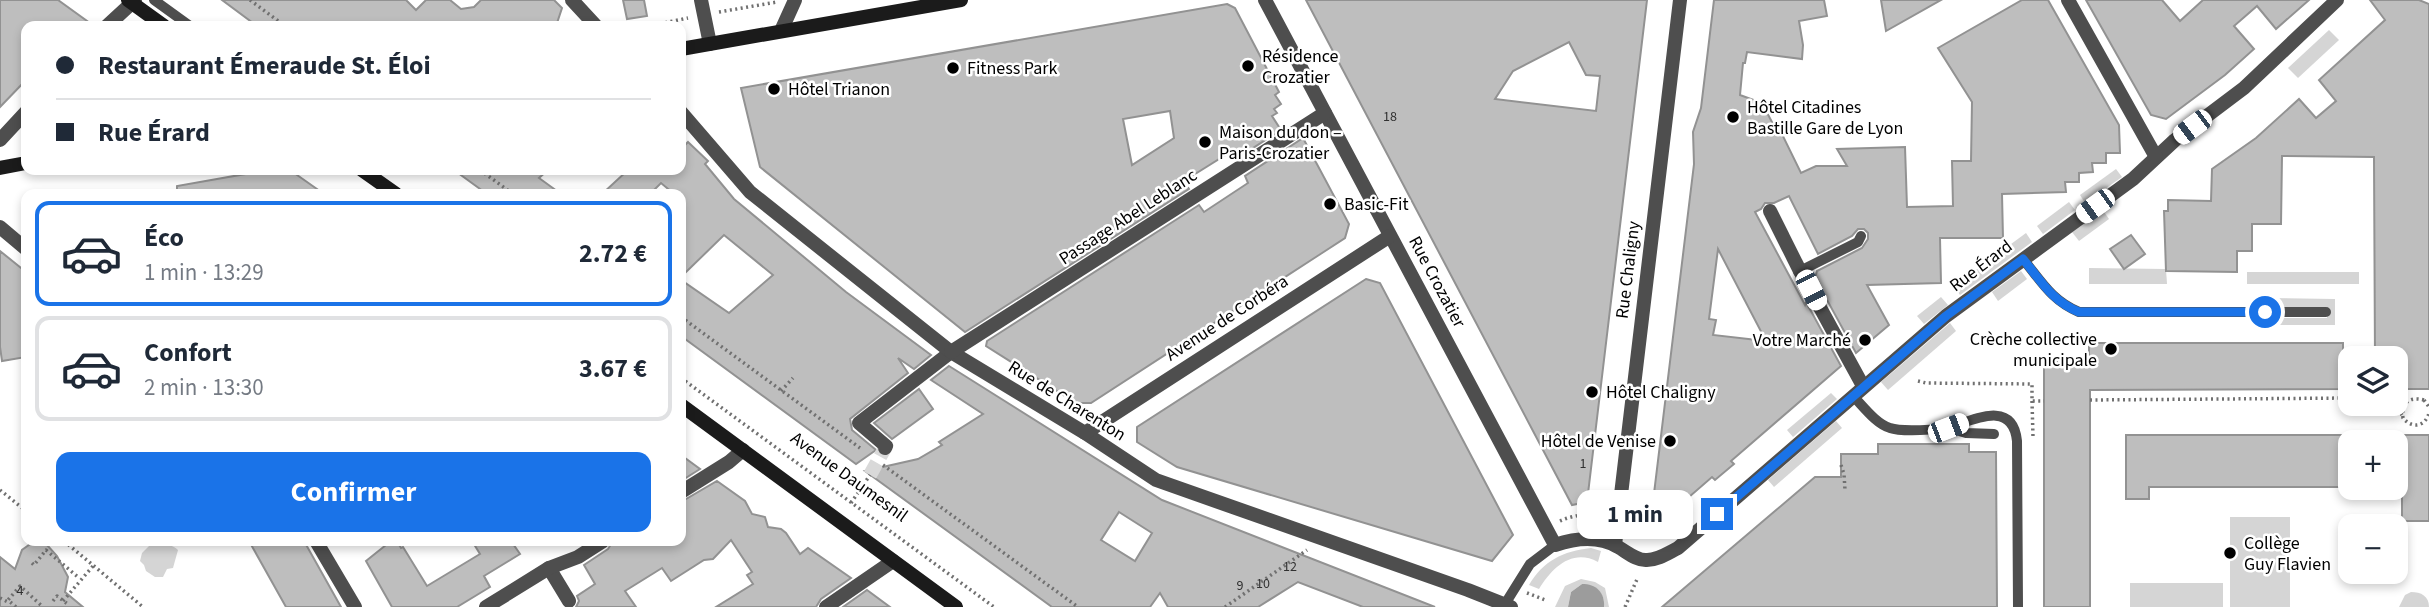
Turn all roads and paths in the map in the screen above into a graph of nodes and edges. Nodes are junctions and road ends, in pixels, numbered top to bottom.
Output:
1 (154, 0) edge
2 (250, 0) edge
3 (572, 0) edge
4 (701, 0) edge
5 (795, 0) edge
6 (961, 0) edge
7 (1265, 0) edge
8 (1680, 0) edge
9 (2067, 0) edge
10 (2337, 0) edge
11 (131, 1) edge
12 (784, 1) edge
13 (717, 12) dead end
14 (693, 17) dead end
15 (112, 21) edge
16 (157, 21) edge
17 (183, 21) edge
18 (278, 21) edge
19 (591, 21) edge
20 (673, 21) edge
21 (780, 31) junction
22 (710, 44) junction
23 (686, 48) edge
24 (1325, 113) junction
25 (21, 117) edge
26 (686, 118) edge
27 (0, 140) edge
28 (2156, 157) junction
29 (21, 164) edge
30 (0, 168) edge
31 (369, 175) edge
32 (487, 175) edge
33 (389, 189) edge
34 (506, 189) edge
35 (1770, 211) dead end
36 (0, 227) edge
37 (1390, 236) junction
38 (1861, 236) dead end
39 (21, 245) edge
40 (2023, 259) junction
41 (1801, 271) junction
42 (2326, 312) dead end
43 (951, 352) junction
44 (793, 378) dead end
45 (1918, 381) dead end
46 (686, 382) edge
47 (781, 391) dead end
48 (1858, 391) junction
49 (2338, 398) edge
50 (2090, 400) dead end
51 (2044, 401) dead end
52 (2428, 406) edge
53 (686, 409) edge
54 (2429, 415) edge
55 (2402, 416) edge
56 (1948, 428) junction
57 (1085, 433) junction
58 (1994, 434) dead end
59 (885, 448) dead end
60 (743, 450) junction
61 (1841, 465) dead end
62 (870, 475) tunnel mouth
63 (686, 489) edge
64 (1845, 489) dead end
65 (0, 490) edge
66 (851, 503) junction
67 (21, 507) edge
68 (1608, 517) dead end
69 (1558, 522) dead end
70 (1323, 539) junction
71 (1555, 545) junction
72 (1615, 545) junction
73 (70, 546) edge
74 (319, 546) edge
75 (595, 546) edge
76 (51, 552) dead end
77 (893, 561) junction
78 (1646, 561) junction
79 (93, 566) junction
80 (549, 568) junction
81 (78, 577) dead end
82 (1525, 593) dead end
83 (0, 598) edge
84 (1545, 600) dead end
85 (53, 601) dead end
86 (63, 601) junction
87 (569, 601) dead end
88 (69, 606) edge
89 (1505, 606) edge
90 (16, 607) edge
91 (42, 607) edge
92 (143, 607) edge
93 (355, 607) edge
94 (486, 607) edge
95 (826, 607) edge
96 (956, 607) edge
97 (995, 607) edge
98 (1226, 607) edge
99 (1625, 607) edge
100 (2018, 607) edge

1 - 17 lane
2 - 18 path
3 - 19 street
4 - 22 street
5 - 21 street
6 - 21 main road
7 - 24 street, Rue Crozatier
8 - 72 street, Rue Chaligny
9 - 28 street
10 - 28 street, Rue Érard
11 - 15 street
11 - 16 main road
12 - 13 path
14 - 20 path
21 - 22 main road
22 - 23 main road
24 - 37 street, Rue Crozatier
24 - 43 street, Passage Abel Leblanc
25 - 27 street
26 - 43 street, Rue de Charenton
28 - 40 street, Rue Érard
29 - 30 main road
31 - 33 main road
32 - 34 path
35 - 41 street
36 - 39 street
37 - 57 street, Avenue de Corbéra
37 - 71 street, Rue Crozatier
38 - 41 lane
40 - 42 lane
40 - 48 street, Rue Érard
41 - 48 street
43 - 57 street, Rue de Charenton
43 - 59 street, Passage Abel Leblanc
44 - 47 path
45 - 51 path
46 - 66 path, Avenue Daumesnil
48 - 56 lane
48 - 78 street, Rue Érard
49 - 50 path
52 - 54 path, bridge
52 - 54 path
53 - 60 main road
54 - 55 path
56 - 58 lane
56 - 100 lane
57 - 70 street, Rue de Charenton
60 - 63 street
60 - 77 main road
61 - 64 path
62 - 66 path
65 - 67 path
66 - 97 path, Avenue Daumesnil
68 - 69 path
70 - 89 street, Rue de Charenton
70 - 98 path
71 - 72 street
71 - 89 lane
72 - 78 street
73 - 79 path
74 - 93 street
75 - 80 street
76 - 81 path
77 - 95 street
77 - 96 main road
78 - 99 path
79 - 86 path
79 - 92 path
80 - 87 street
80 - 94 street
82 - 84 path
83 - 90 path
85 - 86 path
86 - 88 path
90 - 91 path

